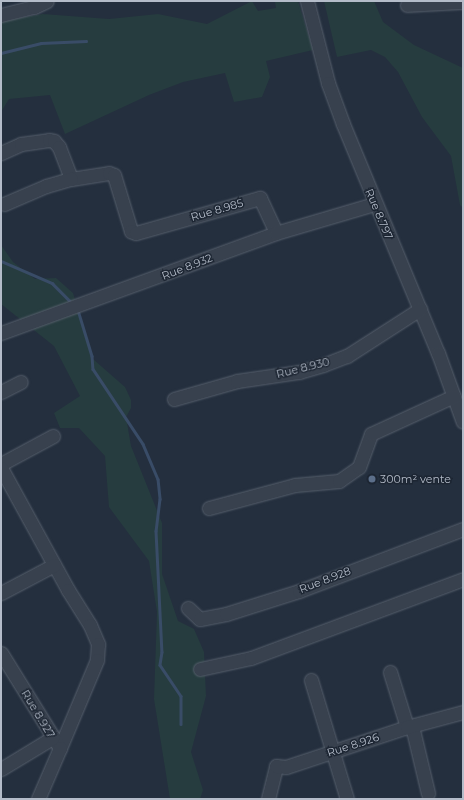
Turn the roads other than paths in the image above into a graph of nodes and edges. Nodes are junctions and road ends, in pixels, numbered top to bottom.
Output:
1 (47, 1) edge
2 (307, 1) edge
3 (463, 2) edge
4 (407, 5) dead end
5 (1, 15) edge
6 (1, 153) edge
7 (71, 179) junction
8 (4, 204) dead end
9 (374, 204) junction
10 (276, 233) junction
11 (420, 309) junction
12 (1, 333) edge
13 (21, 382) dead end
14 (1, 392) edge
15 (454, 396) junction
16 (174, 399) dead end
17 (463, 422) edge
18 (53, 436) dead end
19 (1, 464) edge
20 (1, 468) edge
21 (209, 508) dead end
22 (463, 529) edge
23 (54, 565) junction
24 (463, 579) edge
25 (1, 593) edge
26 (188, 608) dead end
27 (1, 653) edge
28 (200, 669) dead end
29 (390, 672) dead end
30 (311, 680) dead end
31 (463, 712) edge
32 (410, 726) junction
33 (56, 743) junction
34 (331, 752) junction
35 (1, 769) edge
36 (428, 793) dead end
37 (38, 799) edge
38 (268, 799) edge
39 (347, 799) edge

1 - 5 street
2 - 9 street, Rue 8.797
3 - 4 street
6 - 7 street
7 - 8 street
7 - 10 street, Rue 8.985
9 - 10 street, Rue 8.932
9 - 11 street, Rue 8.797
10 - 12 street, Rue 8.932
11 - 15 street, Rue 8.797
11 - 16 street, Rue 8.930
13 - 14 street
15 - 17 street, Rue 8.797
15 - 21 street
18 - 19 street
20 - 23 street
22 - 26 street, Rue 8.928
23 - 25 street
23 - 33 street
24 - 28 street
27 - 33 street, Rue 8.927
29 - 32 street
30 - 34 street
31 - 32 street, Rue 8.926
32 - 34 street, Rue 8.926
32 - 36 street
33 - 35 street
33 - 37 street, Rue 8.927
34 - 38 street, Rue 8.926
34 - 39 street

